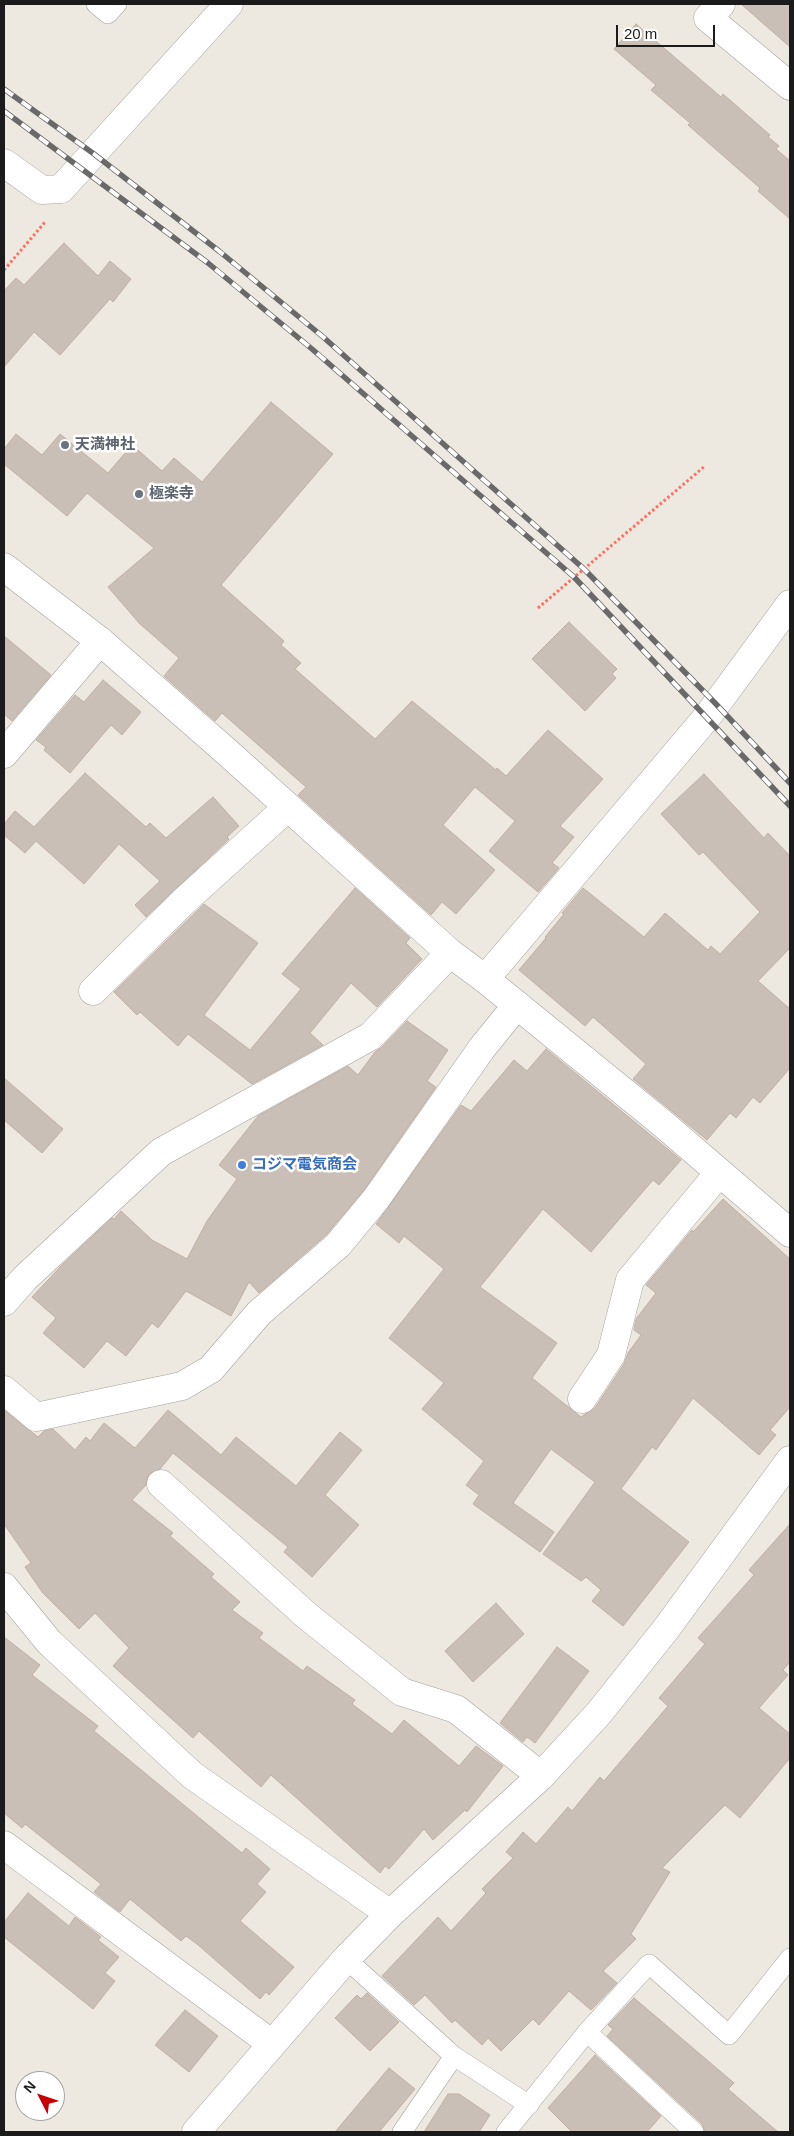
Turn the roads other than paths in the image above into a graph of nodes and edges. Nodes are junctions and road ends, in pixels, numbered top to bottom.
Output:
1 (96, 4) edge
2 (117, 4) edge
3 (229, 4) edge
4 (720, 4) edge
5 (790, 86) edge
6 (4, 163) edge
7 (4, 567) edge
8 (790, 604) edge
9 (100, 641) junction
10 (4, 754) edge
11 (288, 807) junction
12 (450, 953) junction
13 (485, 979) junction
14 (93, 991) dead end
15 (517, 1005) junction
16 (719, 1173) junction
17 (790, 1233) edge
18 (4, 1302) edge
19 (4, 1390) edge
20 (582, 1399) dead end
21 (790, 1460) edge
22 (161, 1484) dead end
23 (4, 1587) edge
24 (541, 1776) junction
25 (4, 1845) edge
26 (390, 1914) junction
27 (790, 1958) edge
28 (346, 1959) junction
29 (587, 2032) junction
30 (272, 2044) junction
31 (454, 2056) junction
32 (529, 2105) junction
33 (196, 2132) edge
34 (402, 2132) edge
35 (506, 2132) edge
36 (694, 2132) edge

1 - 2 lane
3 - 6 street
4 - 5 street
7 - 9 street
8 - 13 street
9 - 10 street
9 - 11 street
11 - 12 street
11 - 14 street
12 - 13 street
12 - 18 street
13 - 15 street
15 - 16 street
15 - 19 street
16 - 17 street
16 - 20 street
21 - 24 street
22 - 24 street
23 - 26 street
24 - 26 street
25 - 30 street
26 - 28 street
27 - 29 lane
28 - 30 street
28 - 31 lane
29 - 32 lane
29 - 36 lane
30 - 33 street
31 - 32 lane
31 - 34 lane
32 - 35 lane

